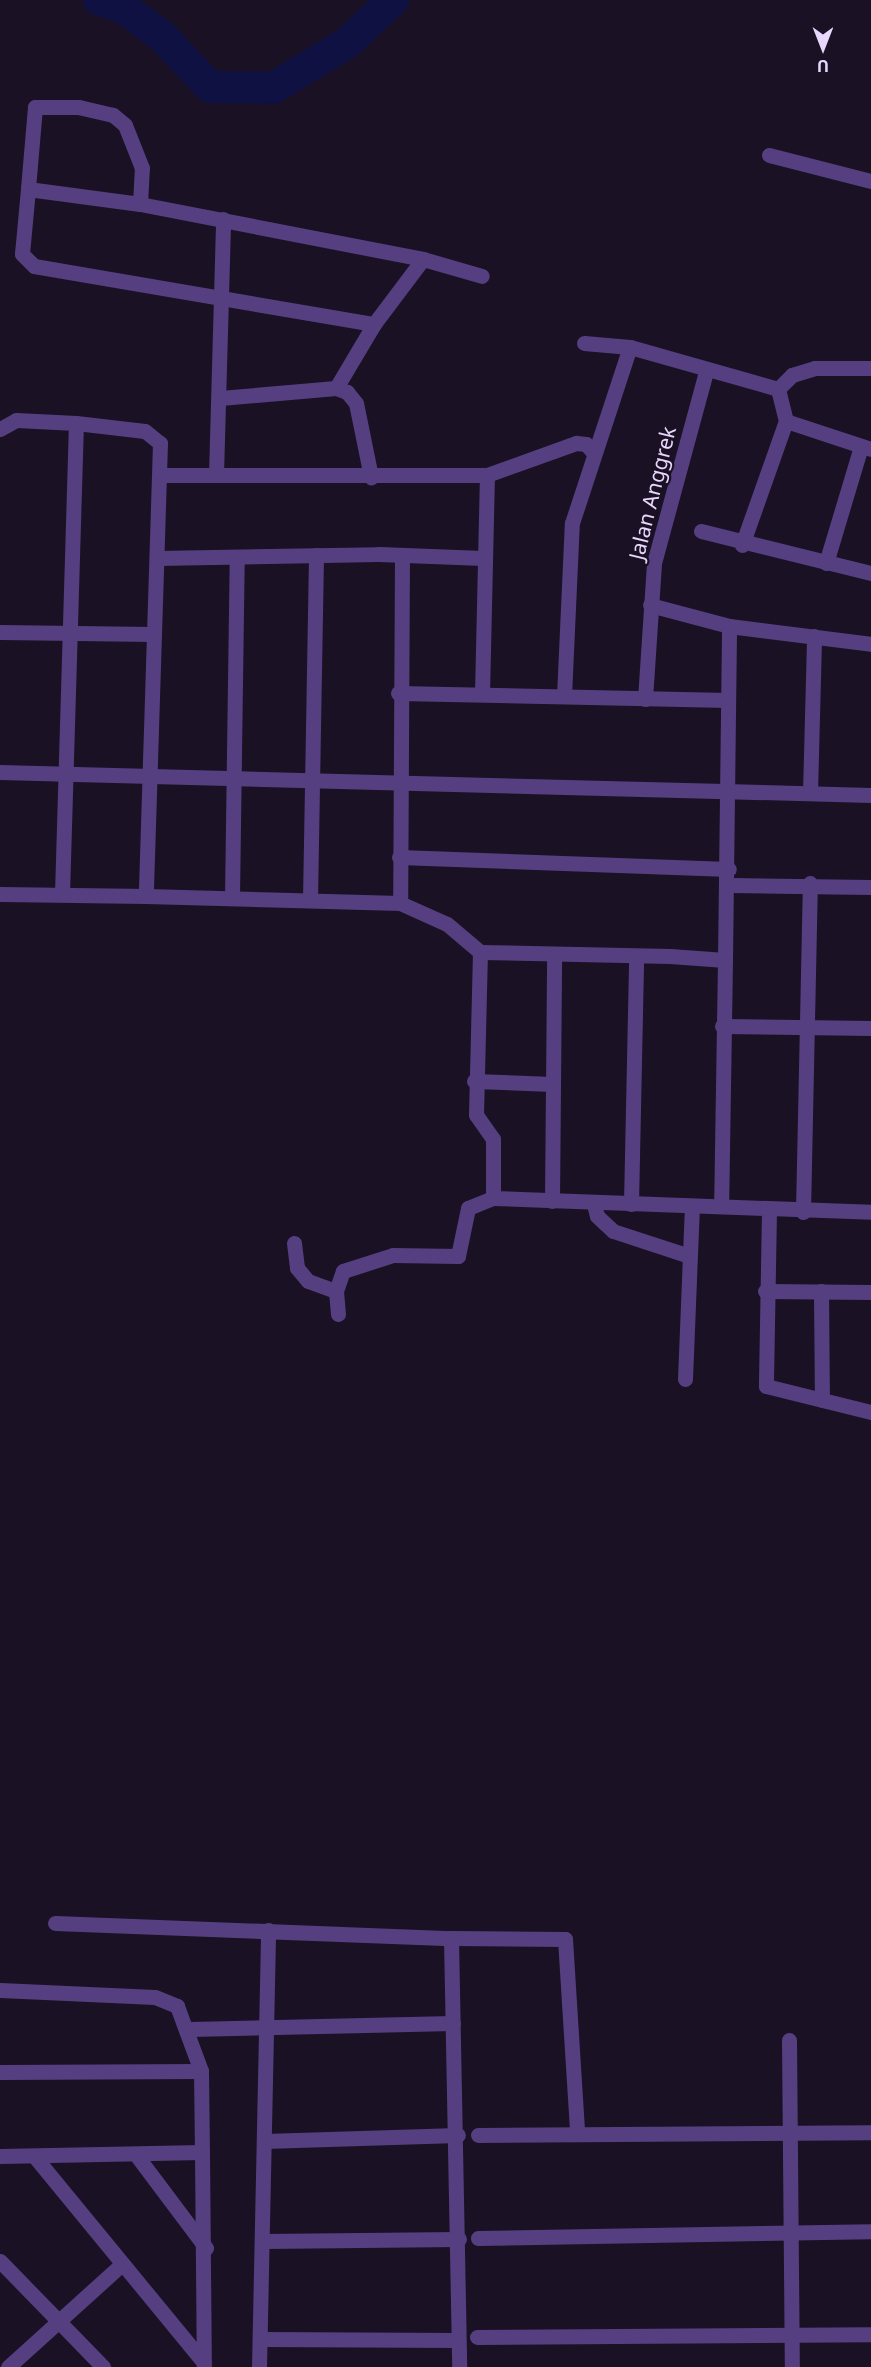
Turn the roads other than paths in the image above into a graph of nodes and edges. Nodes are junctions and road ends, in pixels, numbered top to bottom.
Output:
1 (769, 155) dead end
2 (871, 181) edge
3 (28, 189) junction
4 (140, 204) junction
5 (224, 219) junction
6 (423, 259) junction
7 (482, 276) dead end
8 (223, 299) junction
9 (374, 324) junction
10 (584, 343) dead end
11 (630, 347) junction
12 (871, 368) edge
13 (706, 371) junction
14 (336, 388) junction
15 (778, 389) junction
16 (220, 398) junction
17 (786, 421) junction
18 (76, 423) junction
19 (0, 429) edge
20 (866, 448) edge
21 (593, 452) junction
22 (160, 475) junction
23 (216, 475) junction
24 (487, 475) junction
25 (371, 477) junction
26 (701, 531) dead end
27 (742, 545) junction
28 (316, 555) junction
29 (402, 556) junction
30 (157, 558) junction
31 (237, 558) junction
32 (483, 558) junction
33 (826, 563) junction
34 (871, 573) edge
35 (650, 605) junction
36 (729, 626) junction
37 (0, 632) edge
38 (72, 633) junction
39 (152, 634) junction
40 (814, 636) junction
41 (871, 644) edge
42 (398, 693) junction
43 (482, 694) junction
44 (564, 696) junction
45 (645, 699) junction
46 (728, 700) junction
47 (0, 772) edge
48 (147, 775) junction
49 (232, 776) junction
50 (68, 777) junction
51 (313, 778) junction
52 (397, 779) junction
53 (727, 793) junction
54 (810, 793) junction
55 (871, 795) edge
56 (399, 857) junction
57 (729, 869) junction
58 (810, 883) junction
59 (730, 885) junction
60 (871, 887) edge
61 (0, 894) edge
62 (62, 894) junction
63 (146, 896) junction
64 (232, 897) junction
65 (310, 900) junction
66 (400, 903) junction
67 (480, 952) junction
68 (554, 956) junction
69 (636, 956) junction
70 (724, 960) junction
71 (722, 1026) junction
72 (807, 1026) junction
73 (871, 1028) edge
74 (474, 1081) junction
75 (552, 1084) junction
76 (493, 1198) junction
77 (552, 1201) junction
78 (594, 1204) junction
79 (631, 1204) junction
80 (721, 1206) junction
81 (692, 1208) junction
82 (769, 1210) junction
83 (803, 1212) junction
84 (871, 1212) edge
85 (294, 1243) dead end
86 (689, 1256) junction
87 (336, 1291) junction
88 (765, 1291) junction
89 (821, 1292) junction
90 (871, 1292) edge
91 (338, 1314) dead end
92 (685, 1379) dead end
93 (822, 1400) junction
94 (871, 1412) edge
95 (55, 1923) dead end
96 (268, 1930) junction
97 (451, 1938) junction
98 (0, 1990) edge
99 (453, 2023) junction
100 (266, 2028) junction
101 (190, 2029) junction
102 (789, 2040) dead end
103 (201, 2071) junction
104 (0, 2072) edge
105 (577, 2131) junction
106 (789, 2131) junction
107 (871, 2132) edge
108 (458, 2135) junction
109 (478, 2135) dead end
110 (264, 2141) junction
111 (202, 2152) junction
112 (0, 2156) edge
113 (137, 2156) junction
114 (35, 2157) junction
115 (792, 2231) junction
116 (871, 2231) edge
117 (478, 2238) dead end
118 (459, 2239) junction
119 (262, 2241) junction
120 (206, 2248) junction
121 (0, 2262) edge
122 (122, 2264) junction
123 (58, 2323) junction
124 (790, 2334) junction
125 (871, 2334) edge
126 (477, 2337) dead end
127 (261, 2339) junction
128 (458, 2340) junction
129 (204, 2365) edge
130 (8, 2367) edge
131 (103, 2367) edge
132 (259, 2367) edge
133 (459, 2367) edge
134 (792, 2367) edge

1 - 2 street
3 - 4 street
3 - 4 street
3 - 8 street
4 - 5 street
5 - 6 street
5 - 8 street
6 - 7 street
6 - 9 street
8 - 9 street
8 - 16 street
9 - 14 street
10 - 11 street
11 - 13 street
11 - 21 street
12 - 15 street
13 - 15 street
13 - 35 street, Jalan Anggrek
14 - 16 street
14 - 25 street
15 - 17 street
16 - 23 street
17 - 20 street
17 - 27 street
18 - 19 street
18 - 22 street
18 - 38 street
20 - 33 street
21 - 24 street
21 - 44 street
22 - 23 street
22 - 30 street
23 - 25 street
24 - 25 street
24 - 32 street
26 - 27 street
27 - 33 street
28 - 29 street
28 - 31 street
28 - 51 street
29 - 32 street
29 - 42 street
30 - 31 street
30 - 39 street
31 - 49 street
32 - 43 street
33 - 34 street
35 - 36 street
35 - 45 street, Jalan Anggrek
36 - 40 street
36 - 46 street
37 - 38 street
38 - 39 street
38 - 50 street
39 - 48 street
40 - 41 street
40 - 54 street
42 - 43 street
42 - 52 street
43 - 44 street
44 - 45 street
45 - 46 street
46 - 53 street
47 - 50 street
48 - 49 street
48 - 50 street
48 - 63 street
49 - 51 street
49 - 64 street
50 - 62 street
51 - 52 street
51 - 65 street
52 - 53 street
52 - 56 street
53 - 54 street
53 - 57 street
54 - 55 street
56 - 57 street
56 - 66 street
57 - 59 street
58 - 59 street
58 - 60 street
58 - 72 street
59 - 70 street
61 - 62 street
62 - 63 street
63 - 64 street
64 - 65 street
65 - 66 street
66 - 67 street
67 - 68 street
67 - 74 street
68 - 69 street
68 - 75 street
69 - 70 street
69 - 79 street
70 - 71 street
71 - 72 street
71 - 80 street
72 - 73 street
72 - 83 street
74 - 75 street
74 - 76 street
75 - 77 street
76 - 77 street
76 - 87 street
77 - 78 street
78 - 79 street
78 - 86 street
79 - 81 street
80 - 81 street
80 - 82 street
81 - 86 street
82 - 83 street
82 - 88 street
83 - 84 street
85 - 87 street
86 - 92 street
87 - 91 street
88 - 89 street
88 - 93 street
89 - 90 street
89 - 93 street
93 - 94 street
95 - 96 street
96 - 97 street
96 - 100 street
97 - 99 street
97 - 105 street
98 - 101 street
99 - 100 street
99 - 108 street
100 - 101 street
100 - 110 street
101 - 103 street
102 - 106 street
103 - 104 street
103 - 111 street
105 - 106 street
105 - 109 street
106 - 107 street
106 - 115 street
108 - 110 street
108 - 118 street
110 - 119 street
111 - 113 street
111 - 120 street
112 - 114 street
113 - 114 street
113 - 120 street
114 - 122 street
115 - 116 street
115 - 117 street
115 - 124 street
118 - 119 street
118 - 128 street
119 - 127 street
120 - 129 street
121 - 123 street
122 - 123 street
122 - 129 street
123 - 130 street
123 - 131 street
124 - 125 street
124 - 126 street
124 - 134 street
127 - 128 street
127 - 132 street
128 - 133 street

